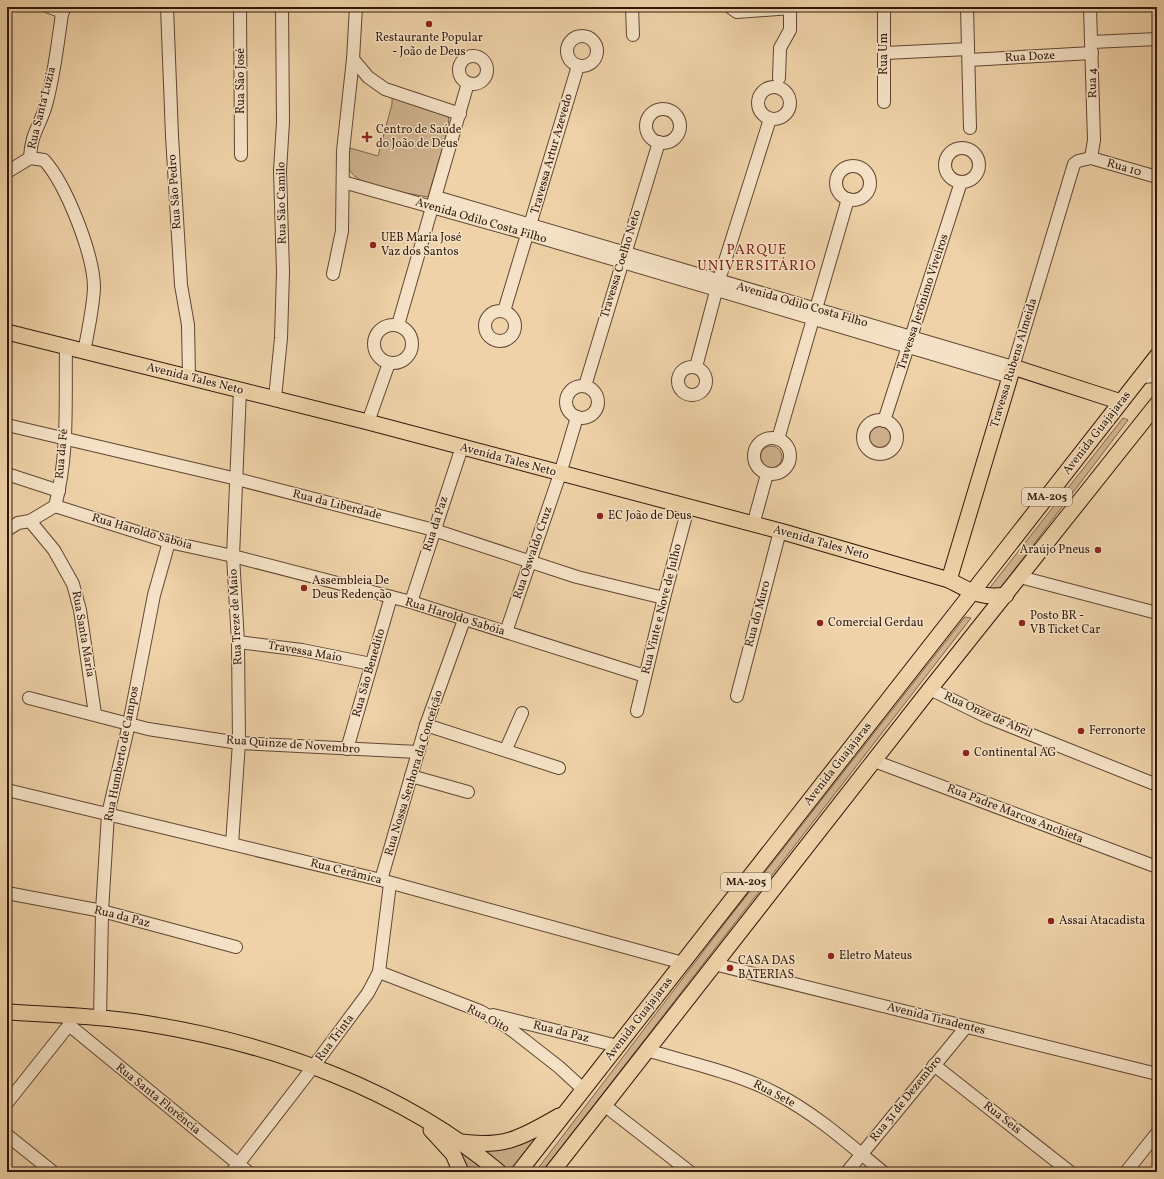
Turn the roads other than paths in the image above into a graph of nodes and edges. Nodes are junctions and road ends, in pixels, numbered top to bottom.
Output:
1 (49, 7) edge
2 (167, 7) edge
3 (240, 7) edge
4 (282, 7) edge
5 (356, 7) edge
6 (632, 7) edge
7 (730, 7) edge
8 (884, 7) edge
9 (967, 7) edge
10 (1090, 7) edge
11 (790, 8) edge
12 (63, 9) edge
13 (633, 35) dead end
14 (1157, 39) edge
15 (1092, 48) junction
16 (885, 54) junction
17 (968, 54) junction
18 (353, 59) junction
19 (578, 66) dead end
20 (779, 78) dead end
21 (350, 82) junction
22 (374, 83) junction
23 (468, 83) dead end
24 (884, 102) dead end
25 (460, 114) junction
26 (770, 119) dead end
27 (970, 128) dead end
28 (659, 142) dead end
29 (242, 155) dead end
30 (30, 158) junction
31 (1091, 158) junction
32 (7, 172) edge
33 (1157, 177) edge
34 (343, 182) junction
35 (961, 182) dead end
36 (848, 199) dead end
37 (434, 202) junction
38 (529, 229) junction
39 (623, 257) junction
40 (333, 274) dead end
41 (718, 285) junction
42 (504, 311) dead end
43 (814, 314) junction
44 (398, 325) junction
45 (7, 332) edge
46 (910, 342) junction
47 (66, 347) junction
48 (84, 352) junction
49 (1157, 356) edge
50 (389, 362) junction
51 (696, 367) dead end
52 (1012, 372) junction
53 (1157, 376) edge
54 (189, 377) junction
55 (1141, 377) junction
56 (585, 386) junction
57 (240, 390) junction
58 (275, 398) junction
59 (1121, 402) junction
60 (1157, 404) edge
61 (577, 417) junction
62 (884, 421) dead end
63 (368, 422) junction
64 (7, 425) edge
65 (65, 439) junction
66 (778, 439) junction
67 (462, 447) junction
68 (7, 474) edge
69 (560, 474) junction
70 (767, 474) junction
71 (237, 479) junction
72 (59, 491) junction
73 (55, 506) junction
74 (688, 508) junction
75 (30, 521) junction
76 (753, 525) junction
77 (7, 530) edge
78 (434, 530) junction
79 (780, 532) junction
80 (169, 542) junction
81 (233, 556) junction
82 (530, 562) junction
83 (1020, 577) junction
84 (949, 580) junction
85 (973, 592) junction
86 (1006, 595) junction
87 (391, 597) junction
88 (664, 598) junction
89 (411, 602) junction
90 (1157, 613) edge
91 (464, 620) junction
92 (506, 632) junction
93 (238, 642) junction
94 (371, 664) junction
95 (645, 676) junction
96 (930, 689) junction
97 (736, 696) dead end
98 (29, 698) dead end
99 (637, 711) dead end
100 (522, 713) dead end
101 (95, 714) junction
102 (129, 724) junction
103 (426, 726) junction
104 (240, 743) junction
105 (347, 749) junction
106 (506, 749) junction
107 (418, 752) junction
108 (874, 761) junction
109 (559, 768) dead end
110 (411, 776) junction
111 (1157, 785) edge
112 (7, 790) edge
113 (468, 792) dead end
114 (108, 814) junction
115 (232, 844) junction
116 (1157, 867) edge
117 (386, 882) junction
118 (7, 893) edge
119 (102, 911) junction
120 (236, 947) dead end
121 (683, 962) junction
122 (714, 964) junction
123 (379, 972) junction
124 (7, 1012) edge
125 (480, 1012) junction
126 (100, 1019) junction
127 (69, 1020) junction
128 (966, 1027) junction
129 (618, 1046) junction
130 (647, 1050) junction
131 (934, 1065) junction
132 (314, 1067) junction
133 (1157, 1074) edge
134 (584, 1090) junction
135 (7, 1103) edge
136 (604, 1105) junction
137 (409, 1112) junction
138 (565, 1112) junction
139 (1157, 1133) edge
140 (7, 1135) edge
141 (460, 1142) junction
142 (861, 1154) junction
143 (235, 1168) edge
144 (555, 1170) edge
145 (53, 1172) edge
146 (248, 1172) edge
147 (461, 1172) edge
148 (499, 1172) edge
149 (519, 1172) edge
150 (690, 1172) edge
151 (847, 1172) edge
152 (883, 1172) edge
153 (1070, 1172) edge
154 (1126, 1172) edge

1 - 12 street
2 - 54 street, Rua São Pedro
3 - 29 street, Rua São José
4 - 58 street, Rua São Camilo
5 - 18 street
6 - 13 street
7 - 11 street
8 - 16 street, Rua Um
9 - 17 street
10 - 15 street, Rua 4
11 - 20 street
12 - 30 street, Rua Santa Luzia
14 - 15 street, Rua Doze
15 - 17 street, Rua Doze
15 - 31 street, Rua 4
16 - 17 street, Rua Doze
16 - 24 street, Rua Um
17 - 27 street
18 - 21 street
18 - 22 street
19 - 38 street, Travessa Artur Azevedo
21 - 22 street
21 - 34 street
22 - 25 street
23 - 25 street
25 - 37 street
26 - 41 street
28 - 39 street, Travessa Coelho Neto
30 - 32 street, Rua Santa Luzia
30 - 48 street
31 - 33 street, Rua 10
31 - 52 street, Travessa Rubens Almeida
34 - 37 street, Avenida Odilo Costa Filho
34 - 40 street
35 - 46 street, Travessa Jerônimo Viveiros
36 - 43 street
37 - 38 street, Avenida Odilo Costa Filho
37 - 44 street
38 - 39 street, Avenida Odilo Costa Filho
38 - 42 street, Travessa Artur Azevedo
39 - 41 street, Avenida Odilo Costa Filho
39 - 56 street, Travessa Coelho Neto
41 - 43 street, Avenida Odilo Costa Filho
41 - 51 street
43 - 46 street, Avenida Odilo Costa Filho
43 - 66 street
44 - 50 street
44 - 50 street
45 - 47 main road, Avenida Tales Neto
46 - 52 street, Avenida Odilo Costa Filho
46 - 62 street, Travessa Jerônimo Viveiros
47 - 48 main road, Avenida Tales Neto
47 - 65 street, Rua da Fé
48 - 54 main road, Avenida Tales Neto
49 - 55 main road, Avenida Guajajaras / MA-205
50 - 63 street
52 - 59 main road, Avenida Odilo Costa Filho
52 - 84 main road, Travessa Rubens Almeida
53 - 55 street
54 - 57 main road, Avenida Tales Neto
55 - 59 main road, Avenida Guajajaras / MA-205
56 - 61 street
56 - 61 street
57 - 58 main road, Avenida Tales Neto
57 - 71 street, Rua Treze de Maio
58 - 63 main road, Avenida Tales Neto
59 - 85 main road, Avenida Guajajaras / MA-205
60 - 83 main road, MA-205
61 - 69 street
63 - 67 main road, Avenida Tales Neto
64 - 65 street, Rua da Liberdade
65 - 71 street, Rua da Liberdade
65 - 72 street, Rua da Fé
66 - 70 street
66 - 70 street
67 - 69 main road, Avenida Tales Neto
67 - 78 street, Rua da Paz
68 - 72 street
69 - 74 main road, Avenida Tales Neto
69 - 82 street, Rua Oswaldo Cruz
70 - 76 street
71 - 78 street, Rua da Liberdade
71 - 81 street, Rua Treze de Maio
72 - 73 street, Rua da Fé
73 - 75 street
73 - 80 street, Rua Haroldo Sabóia
74 - 76 main road, Avenida Tales Neto
74 - 88 street, Rua Vinte e Nove de Julho
75 - 77 street
75 - 101 street, Rua Santa Maria
76 - 79 main road, Avenida Tales Neto
78 - 82 street, Rua da Liberdade
78 - 89 street, Rua da Paz
79 - 84 main road, Avenida Tales Neto
79 - 97 street, Rua do Muro
80 - 81 street, Rua Haroldo Sabóia
80 - 102 street, Rua Humberto de Campos
81 - 87 street, Rua Haroldo Sabóia
81 - 93 street, Rua Treze de Maio
82 - 88 street, Rua da Liberdade
82 - 92 street, Rua Oswaldo Cruz
83 - 86 main road, MA-205
83 - 90 street
84 - 85 main road, Avenida Tales Neto
85 - 86 main road, Avenida Tales Neto
85 - 121 main road, Avenida Guajajaras / MA-205
86 - 96 main road, MA-205
87 - 89 street, Rua Haroldo Sabóia
87 - 94 street, Rua São Benedito
88 - 95 street, Rua Vinte e Nove de Julho
89 - 91 street, Rua Haroldo Sabóia
91 - 92 street, Rua Haroldo Sabóia
91 - 103 street, Rua Nossa Senhora da Conceição
92 - 95 street, Rua Haroldo Sabóia
93 - 94 street, Travessa Maio
93 - 104 street, Rua Treze de Maio
94 - 105 street, Rua São Benedito
95 - 99 street, Rua Vinte e Nove de Julho
96 - 108 main road, MA-205
96 - 111 street, Rua Onze de Abril
98 - 101 street, Rua Quinze de Novembro
100 - 106 street
101 - 102 street, Rua Quinze de Novembro
102 - 104 street, Rua Quinze de Novembro
102 - 114 street, Rua Humberto de Campos
103 - 106 street
103 - 107 street, Rua Nossa Senhora da Conceição
104 - 105 street, Rua Quinze de Novembro
104 - 115 street, Rua Treze de Maio
105 - 107 street, Rua Quinze de Novembro
106 - 109 street
107 - 110 street, Rua Nossa Senhora da Conceição
108 - 116 street, Rua Padre Marcos Anchieta
108 - 122 main road, MA-205
110 - 113 street
110 - 117 street, Rua Nossa Senhora da Conceição
112 - 114 street, Rua Cerâmica
114 - 115 street, Rua Cerâmica
114 - 119 street, Rua Humberto de Campos
115 - 117 street, Rua Cerâmica
117 - 121 street, Rua Cerâmica
117 - 123 street, Rua Trinta
118 - 119 street, Rua da Paz
119 - 120 street, Rua da Paz
119 - 126 street, Rua Humberto de Campos
121 - 129 main road, Avenida Guajajaras / MA-205
122 - 128 street, Avenida Tiradentes
122 - 130 main road, MA-205
123 - 125 street, Rua Oito
123 - 132 street, Rua Trinta
124 - 127 main road
125 - 129 street, Rua da Paz
125 - 134 street, Rua Oito
126 - 127 main road
126 - 132 main road
127 - 135 street
127 - 143 street, Rua Santa Florência
128 - 131 street, Rua 31 de Dezembro
128 - 133 street, Avenida Tiradentes
129 - 134 main road, Avenida Guajajaras / MA-205
130 - 136 main road, MA-205
130 - 142 street, Rua Sete
131 - 142 street, Rua 31 de Dezembro
131 - 153 street, Rua Seis
132 - 137 main road
132 - 143 street, Rua Trinta
134 - 138 main road, Avenida Guajajaras / MA-205
136 - 144 main road, MA-205
136 - 150 street
137 - 141 main road
137 - 147 main road
138 - 141 main road
138 - 149 main road, Avenida Guajajaras / MA-205
139 - 154 street
140 - 145 street
141 - 148 main road
142 - 151 street, Rua 31 de Dezembro
142 - 152 street, Rua Sete
143 - 146 street, Rua Santa Florência

